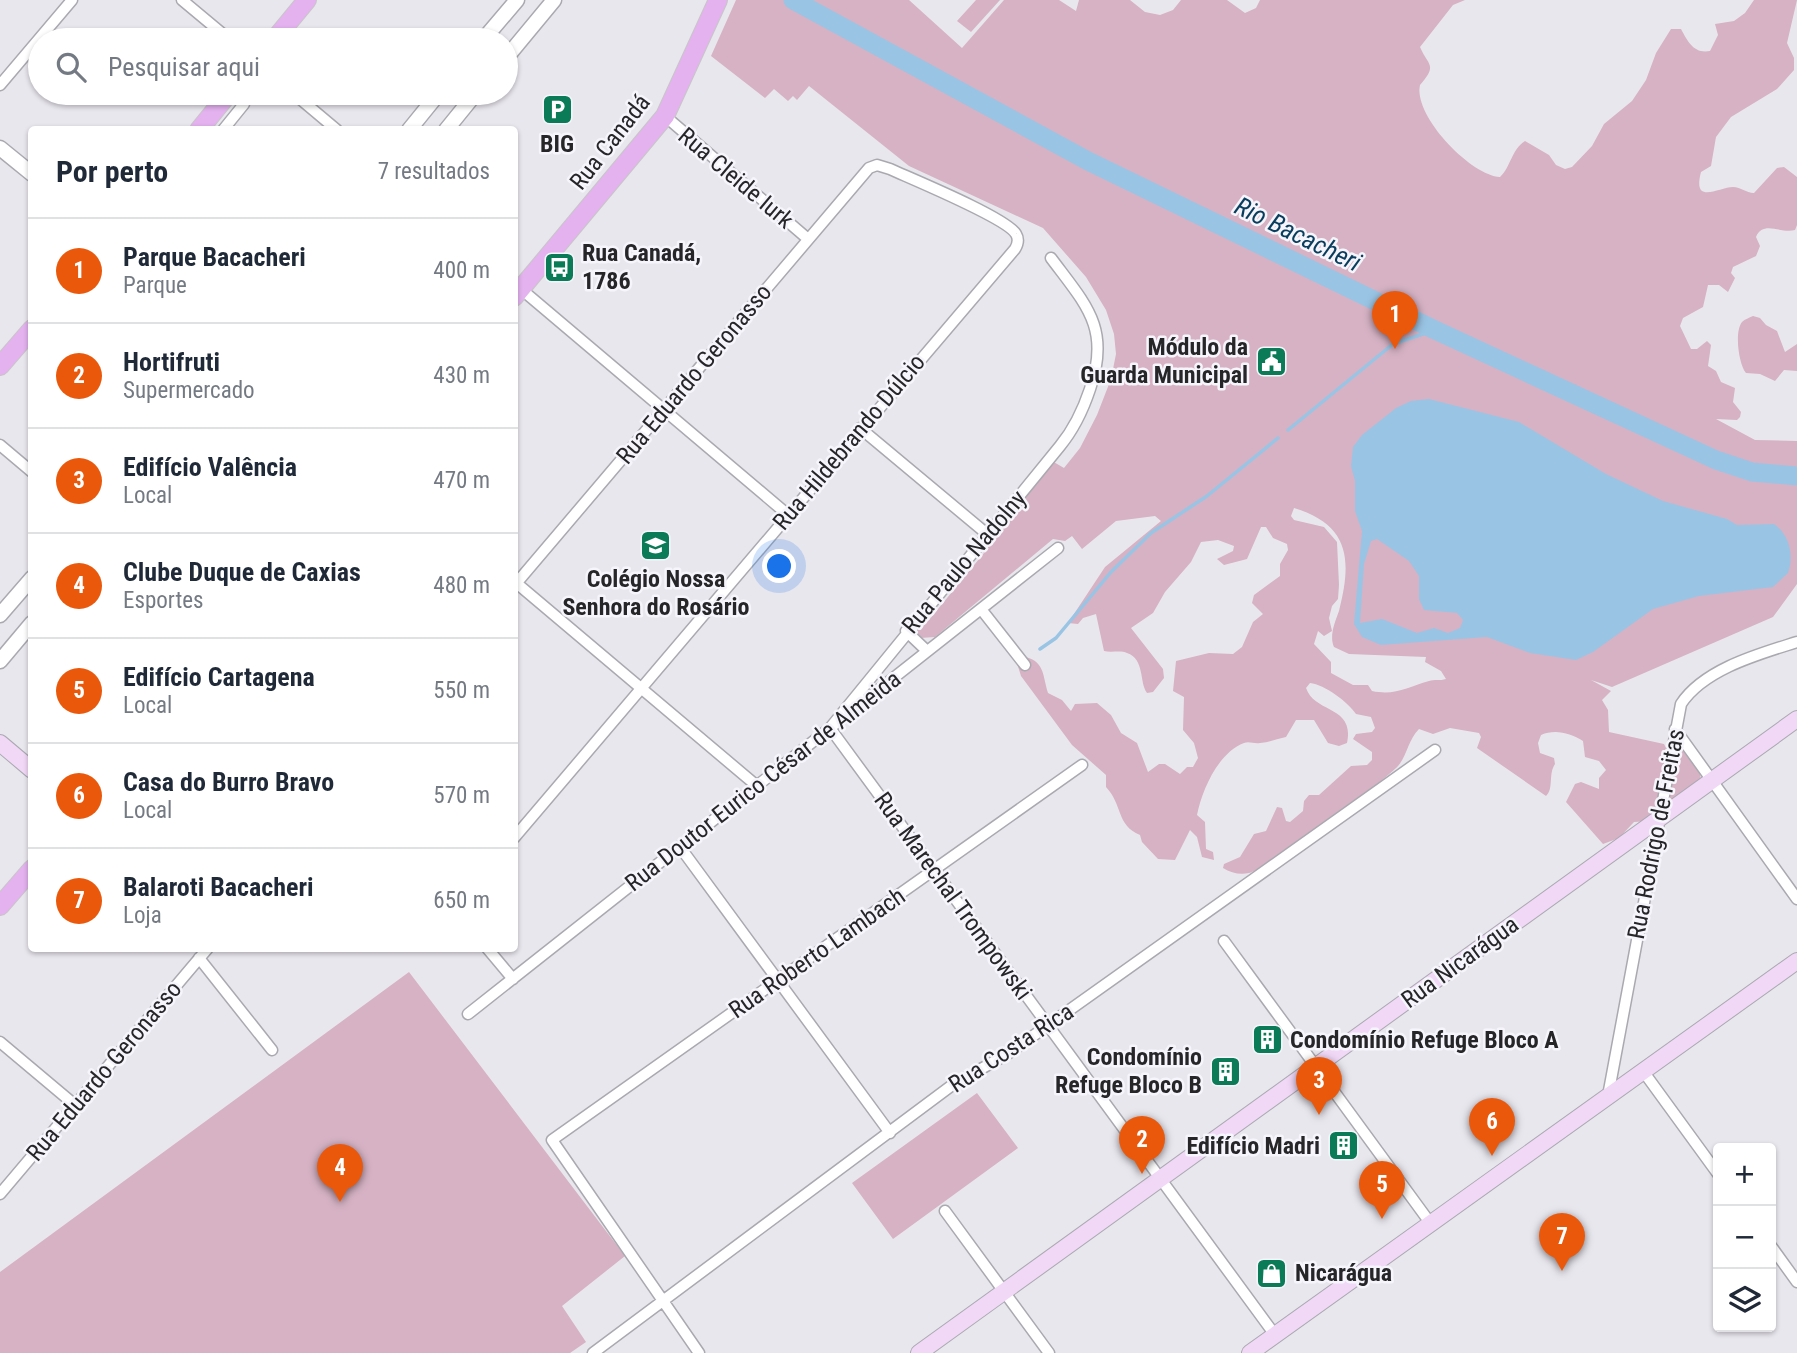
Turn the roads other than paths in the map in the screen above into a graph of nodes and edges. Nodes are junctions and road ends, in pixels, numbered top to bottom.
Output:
1 (72, 0) edge
2 (182, 0) edge
3 (307, 0) edge
4 (517, 0) edge
5 (554, 0) edge
6 (718, 0) edge
7 (48, 28) edge
8 (216, 28) edge
9 (284, 28) edge
10 (493, 28) edge
11 (518, 44) edge
12 (28, 52) edge
13 (0, 85) edge
14 (219, 105) edge
15 (243, 105) edge
16 (307, 105) edge
17 (429, 105) edge
18 (466, 105) edge
19 (664, 116) junction
20 (202, 126) edge
21 (226, 126) edge
22 (332, 126) edge
23 (412, 126) edge
24 (449, 126) edge
25 (0, 148) edge
26 (28, 171) edge
27 (1018, 238) joint
28 (808, 239) junction
29 (1051, 258) dead end
30 (518, 293) edge
31 (28, 334) edge
32 (0, 366) edge
33 (664, 410) junction
34 (860, 428) junction
35 (0, 445) edge
36 (28, 469) edge
37 (787, 514) junction
38 (987, 534) junction
39 (1058, 548) dead end
40 (518, 580) edge
41 (28, 583) edge
42 (518, 586) edge
43 (981, 609) junction
44 (0, 615) edge
45 (28, 628) edge
46 (906, 631) junction
47 (1797, 642) edge
48 (928, 651) junction
49 (0, 661) edge
50 (1025, 665) dead end
51 (641, 688) junction
52 (1797, 719) edge
53 (830, 728) junction
54 (1675, 729) junction
55 (0, 743) edge
56 (1435, 750) dead end
57 (1082, 765) dead end
58 (28, 767) edge
59 (1712, 780) junction
60 (757, 786) junction
61 (1657, 820) junction
62 (518, 833) edge
63 (680, 847) junction
64 (934, 871) junction
65 (28, 874) edge
66 (1797, 899) edge
67 (0, 906) edge
68 (1224, 941) dead end
69 (205, 952) edge
70 (490, 952) edge
71 (200, 958) junction
72 (1794, 968) edge
73 (513, 979) junction
74 (780, 982) junction
75 (468, 1014) dead end
76 (1048, 1026) junction
77 (0, 1042) edge
78 (272, 1050) dead end
79 (1316, 1067) junction
80 (1643, 1071) junction
81 (1608, 1096) junction
82 (75, 1105) junction
83 (890, 1133) junction
84 (1713, 1167) edge
85 (1160, 1179) junction
86 (0, 1194) edge
87 (946, 1211) dead end
88 (1431, 1224) junction
89 (1776, 1253) edge
90 (1797, 1282) edge
91 (1004, 1292) junction
92 (665, 1301) junction
93 (1275, 1335) junction
94 (595, 1352) edge
95 (699, 1353) edge
96 (919, 1353) edge
97 (1049, 1353) edge
98 (1250, 1353) edge

1 - 7 street
2 - 8 street
3 - 9 main road
4 - 10 street
5 - 11 street
6 - 19 main road, Rua Canadá
12 - 13 street
14 - 20 main road
15 - 21 street
16 - 22 street
17 - 23 street
18 - 24 street
19 - 28 street, Rua Cleide Iurk
19 - 30 main road, Rua Canadá
25 - 26 street
27 - 28 street, Rua Eduardo Geronasso
27 - 34 street, Rua Hildebrando Dúlcio
28 - 33 street, Rua Eduardo Geronasso
29 - 38 street, Rua Paulo Nadolny
30 - 33 street
31 - 32 main road
33 - 37 street
33 - 40 street, Rua Eduardo Geronasso
34 - 37 street, Rua Hildebrando Dúlcio
34 - 38 street
35 - 36 street
37 - 51 street, Rua Hildebrando Dúlcio
38 - 46 street, Rua Paulo Nadolny
39 - 43 street, Rua Doutor Eurico César de Almeida
41 - 44 street
42 - 51 street
43 - 48 street, Rua Doutor Eurico César de Almeida
43 - 50 street
45 - 49 street
46 - 48 street
46 - 53 street, Rua Paulo Nadolny
47 - 54 street, Rua Rodrigo de Freitas
48 - 53 street, Rua Doutor Eurico César de Almeida
51 - 60 street
51 - 62 street, Rua Hildebrando Dúlcio
52 - 59 main road, Rua Nicarágua
53 - 60 street, Rua Doutor Eurico César de Almeida
53 - 64 street, Rua Marechal Trompowski
54 - 59 street
54 - 61 street, Rua Rodrigo de Freitas
55 - 58 main road
56 - 76 street, Rua Costa Rica
57 - 64 street, Rua Roberto Lambach
59 - 61 main road, Rua Nicarágua
59 - 66 street
60 - 63 street, Rua Doutor Eurico César de Almeida
61 - 79 main road, Rua Nicarágua
61 - 81 street, Rua Rodrigo de Freitas
63 - 73 street, Rua Doutor Eurico César de Almeida
63 - 74 street
64 - 74 street, Rua Roberto Lambach
64 - 76 street, Rua Marechal Trompowski
65 - 67 main road
68 - 79 street
69 - 71 street, Rua Eduardo Geronasso
70 - 73 street
71 - 78 street
71 - 82 street, Rua Eduardo Geronasso
72 - 80 main road
73 - 75 street, Rua Doutor Eurico César de Almeida
74 - 83 street
74 - 92 street, Rua Roberto Lambach
76 - 83 street, Rua Costa Rica
76 - 85 street, Rua Marechal Trompowski
77 - 82 street
79 - 85 main road, Rua Nicarágua
79 - 88 street
80 - 81 main road
80 - 84 street
81 - 88 main road
82 - 86 street, Rua Eduardo Geronasso
83 - 92 street, Rua Costa Rica
85 - 91 main road, Rua Nicarágua
85 - 93 street, Rua Marechal Trompowski
87 - 91 street
88 - 93 main road
89 - 90 street
91 - 96 main road, Rua Nicarágua
91 - 97 street
92 - 94 street, Rua Costa Rica
92 - 95 street
93 - 98 main road

